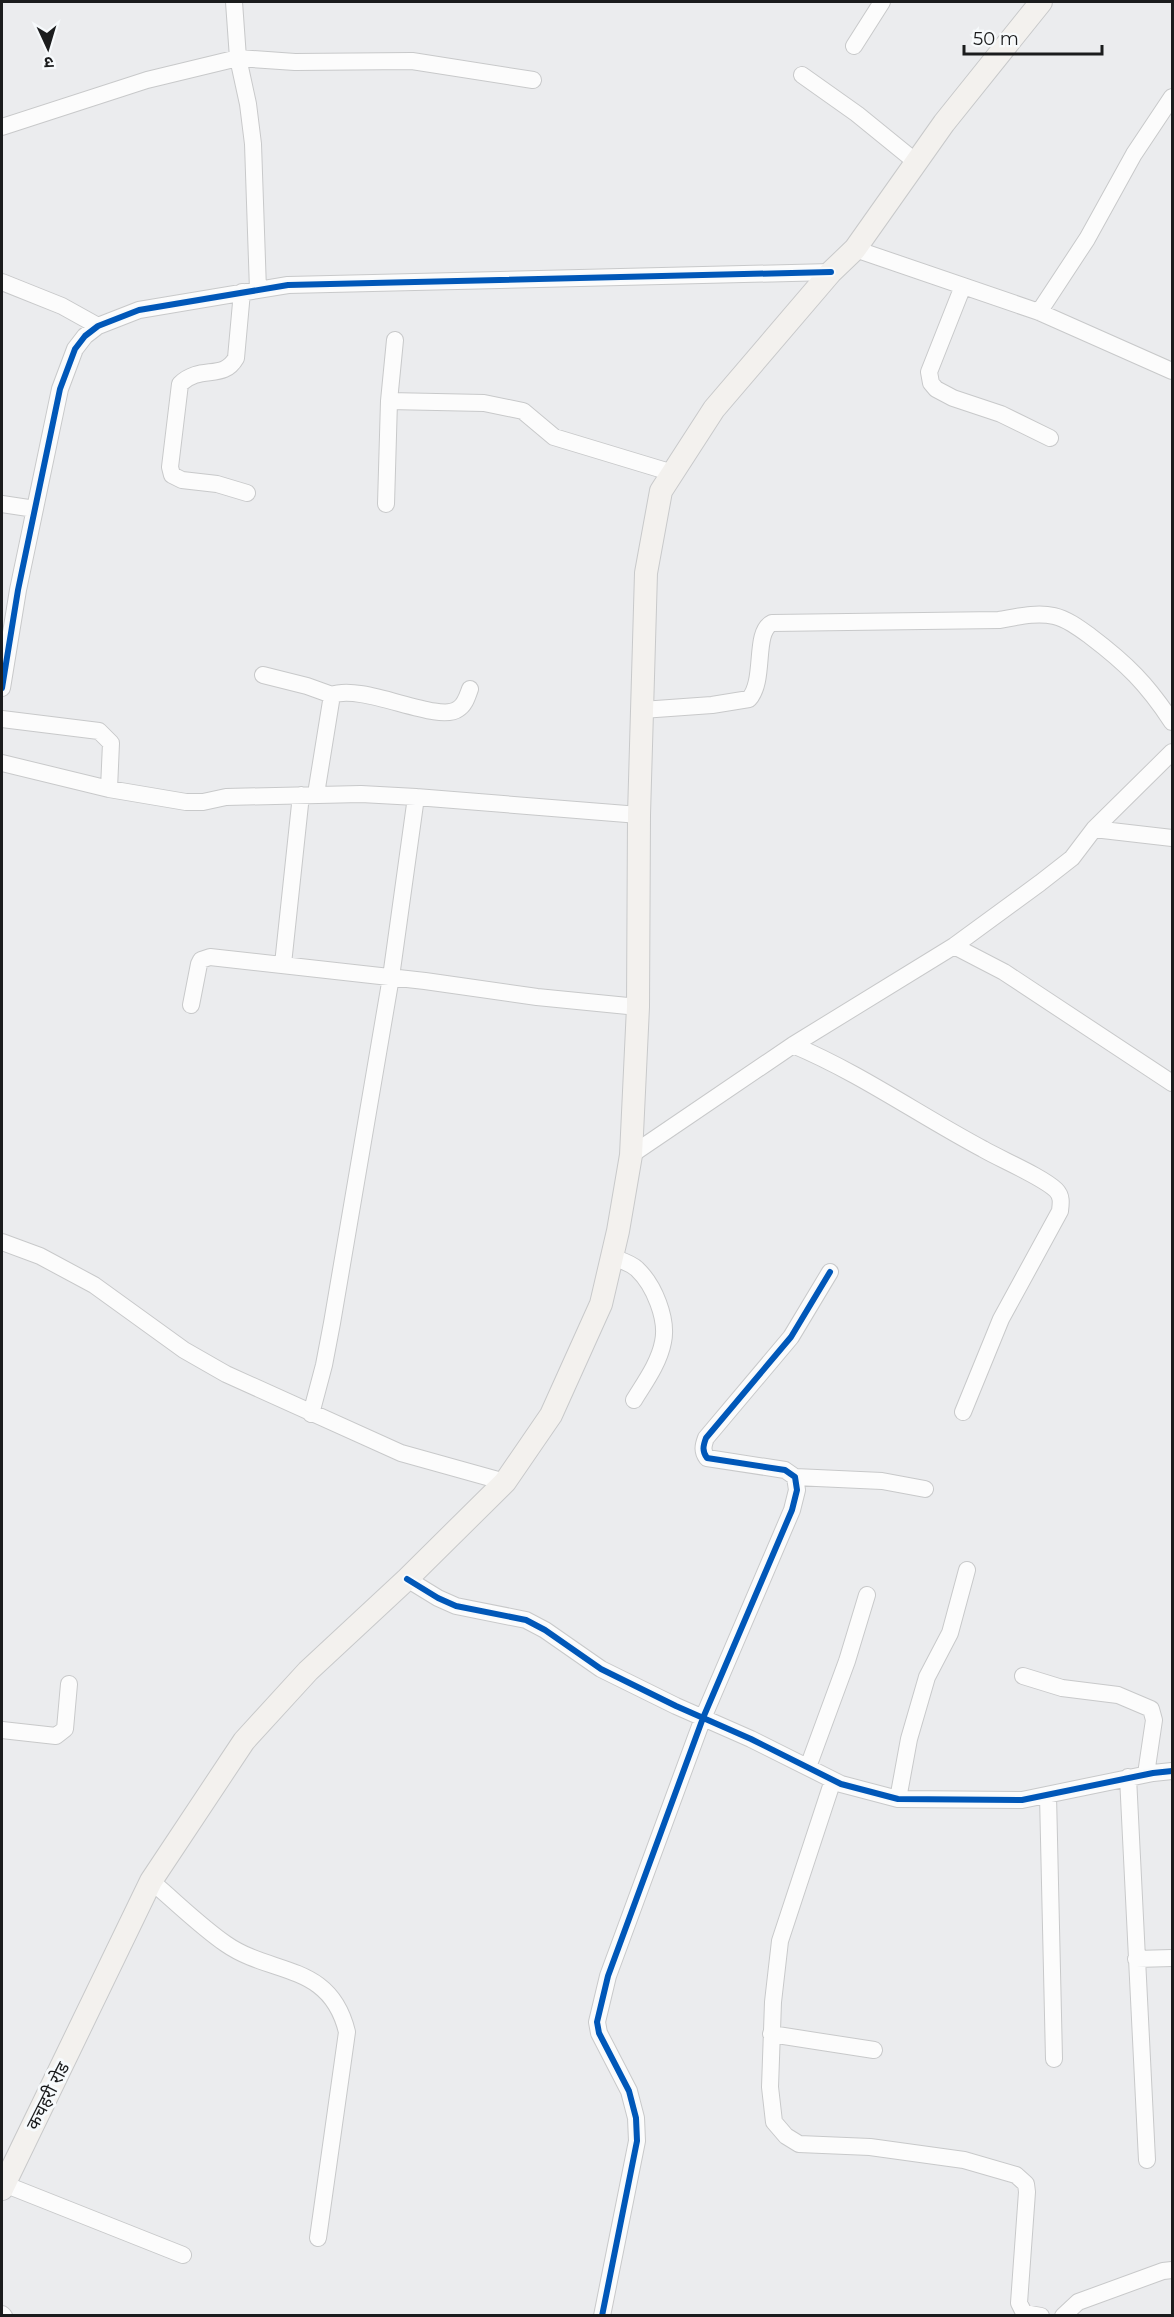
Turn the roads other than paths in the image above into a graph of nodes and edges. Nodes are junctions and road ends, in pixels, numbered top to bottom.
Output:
1 (234, 2) edge
2 (882, 2) edge
3 (1041, 2) edge
4 (854, 46) dead end
5 (238, 58) junction
6 (802, 75) dead end
7 (533, 80) dead end
8 (1173, 97) edge
9 (2, 127) edge
10 (916, 162) junction
11 (855, 249) junction
12 (831, 272) junction
13 (2, 282) edge
14 (963, 286) junction
15 (250, 291) junction
16 (1039, 312) junction
17 (98, 326) junction
18 (395, 340) dead end
19 (1173, 371) edge
20 (389, 401) junction
21 (1050, 438) dead end
22 (673, 473) junction
23 (247, 493) dead end
24 (2, 504) edge
25 (386, 504) dead end
26 (34, 508) junction
27 (263, 675) dead end
28 (2, 688) edge
29 (470, 689) dead end
30 (332, 695) junction
31 (642, 710) junction
32 (2, 720) edge
33 (1173, 723) edge
34 (1173, 752) edge
35 (2, 763) edge
36 (109, 789) junction
37 (308, 794) junction
38 (416, 797) junction
39 (639, 815) junction
40 (1094, 829) junction
41 (1173, 838) edge
42 (954, 946) junction
43 (283, 964) junction
44 (392, 977) junction
45 (192, 1005) dead end
46 (638, 1007) junction
47 (793, 1046) junction
48 (1172, 1081) edge
49 (631, 1155) junction
50 (2, 1242) edge
51 (612, 1257) junction
52 (830, 1272) dead end
53 (633, 1400) dead end
54 (963, 1412) dead end
55 (311, 1414) junction
56 (795, 1477) junction
57 (505, 1482) junction
58 (925, 1489) dead end
59 (967, 1570) dead end
60 (407, 1579) junction
61 (867, 1595) dead end
62 (1023, 1676) dead end
63 (69, 1684) dead end
64 (703, 1718) junction
65 (2, 1730) edge
66 (808, 1767) junction
67 (1173, 1772) edge
68 (1146, 1774) junction
69 (1128, 1777) junction
70 (833, 1780) junction
71 (1048, 1795) junction
72 (898, 1799) junction
73 (151, 1881) junction
74 (1173, 1958) edge
75 (1136, 1959) junction
76 (771, 2034) junction
77 (874, 2050) dead end
78 (1054, 2059) dead end
79 (1147, 2160) dead end
80 (3, 2186) edge
81 (318, 2238) dead end
82 (183, 2254) dead end
83 (1173, 2270) edge
84 (602, 2316) edge
85 (1041, 2316) edge
86 (1063, 2316) edge

1 - 5 street
2 - 4 street
3 - 10 main road, कचहरी रोड
5 - 7 street
5 - 9 street
5 - 15 street
6 - 10 street
8 - 16 street
10 - 11 main road, कचहरी रोड
11 - 12 main road, कचहरी रोड
11 - 14 street
12 - 15 street
12 - 22 main road, कचहरी रोड
13 - 17 street
14 - 16 street
14 - 21 street
15 - 17 street
15 - 23 street
16 - 19 street
17 - 26 street
18 - 20 street
20 - 22 street
20 - 25 street
22 - 31 main road, कचहरी रोड
24 - 26 street
26 - 28 street
27 - 30 street
29 - 30 street
30 - 37 street
31 - 33 street
31 - 39 main road, कचहरी रोड
32 - 36 street
34 - 40 street
35 - 36 street
36 - 37 street
37 - 38 street
37 - 43 street
38 - 39 street
38 - 44 street
39 - 46 main road, कचहरी रोड
40 - 41 street
40 - 42 street
42 - 47 street
42 - 48 street
43 - 44 street
43 - 45 street
44 - 46 street
44 - 55 street
46 - 49 main road, कचहरी रोड
47 - 49 street
47 - 54 street
49 - 51 main road, कचहरी रोड
50 - 55 street
51 - 53 street
51 - 57 main road, कचहरी रोड
52 - 56 street
55 - 57 street
56 - 58 street
56 - 64 street
57 - 60 main road, कचहरी रोड
59 - 72 street
60 - 64 street
60 - 73 main road, कचहरी रोड
61 - 66 street
62 - 68 street
63 - 65 street
64 - 66 street
64 - 84 street
66 - 70 street
67 - 68 street
68 - 69 street
69 - 71 street
69 - 75 street
70 - 72 street
70 - 76 street
71 - 72 street
71 - 78 street
73 - 80 main road, कचहरी रोड
73 - 81 street
74 - 75 street
75 - 79 street
76 - 77 street
76 - 85 street
80 - 82 street
83 - 86 street

